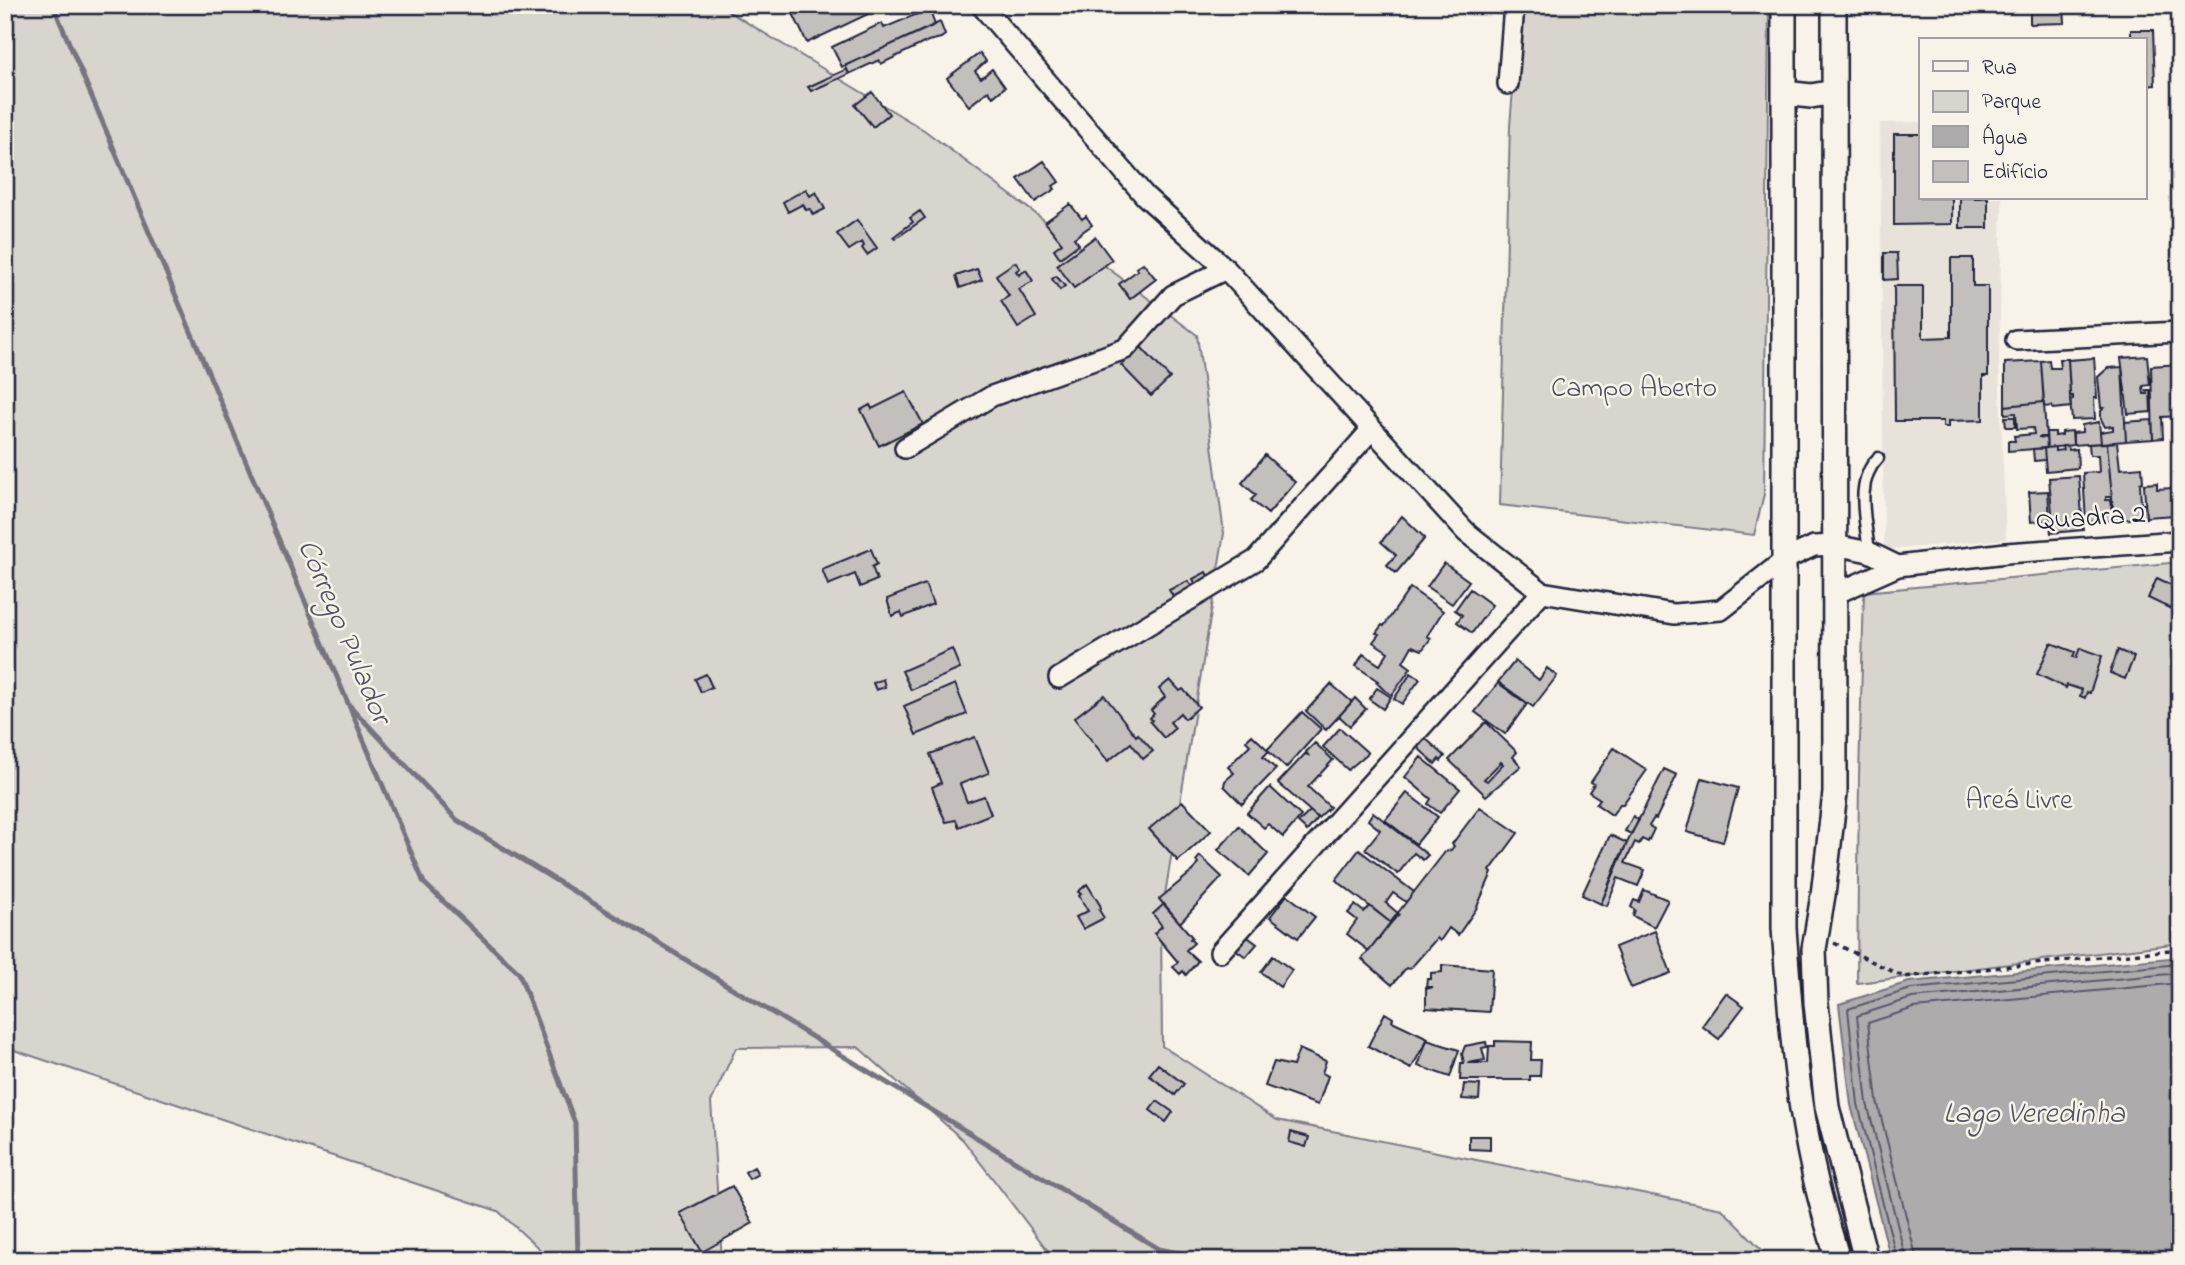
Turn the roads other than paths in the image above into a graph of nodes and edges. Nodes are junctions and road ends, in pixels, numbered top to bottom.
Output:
1 (981, 5) edge
2 (1514, 5) edge
3 (1784, 5) edge
4 (1835, 8) edge
5 (1508, 84) dead end
6 (1834, 92) junction
7 (1784, 93) junction
8 (1226, 269) junction
9 (2180, 332) edge
10 (2016, 340) dead end
11 (1372, 429) junction
12 (905, 448) dead end
13 (1878, 458) dead end
14 (2180, 541) edge
15 (1835, 545) junction
16 (1869, 552) junction
17 (1786, 559) junction
18 (1898, 566) junction
19 (1542, 592) junction
20 (1835, 594) junction
21 (1059, 678) dead end
22 (1220, 952) dead end
23 (1838, 1260) edge
24 (1866, 1260) edge

1 - 8 street
2 - 5 street
3 - 7 street
4 - 6 street
6 - 7 street
6 - 15 street
7 - 17 street
8 - 11 street
8 - 12 street
9 - 10 street
11 - 19 street
11 - 21 street
13 - 16 lane
14 - 18 street, Quadra 2
15 - 16 street
15 - 17 street
15 - 20 street
16 - 18 street
17 - 19 street
17 - 23 street
18 - 20 street, Quadra 2
19 - 22 street
20 - 24 street

